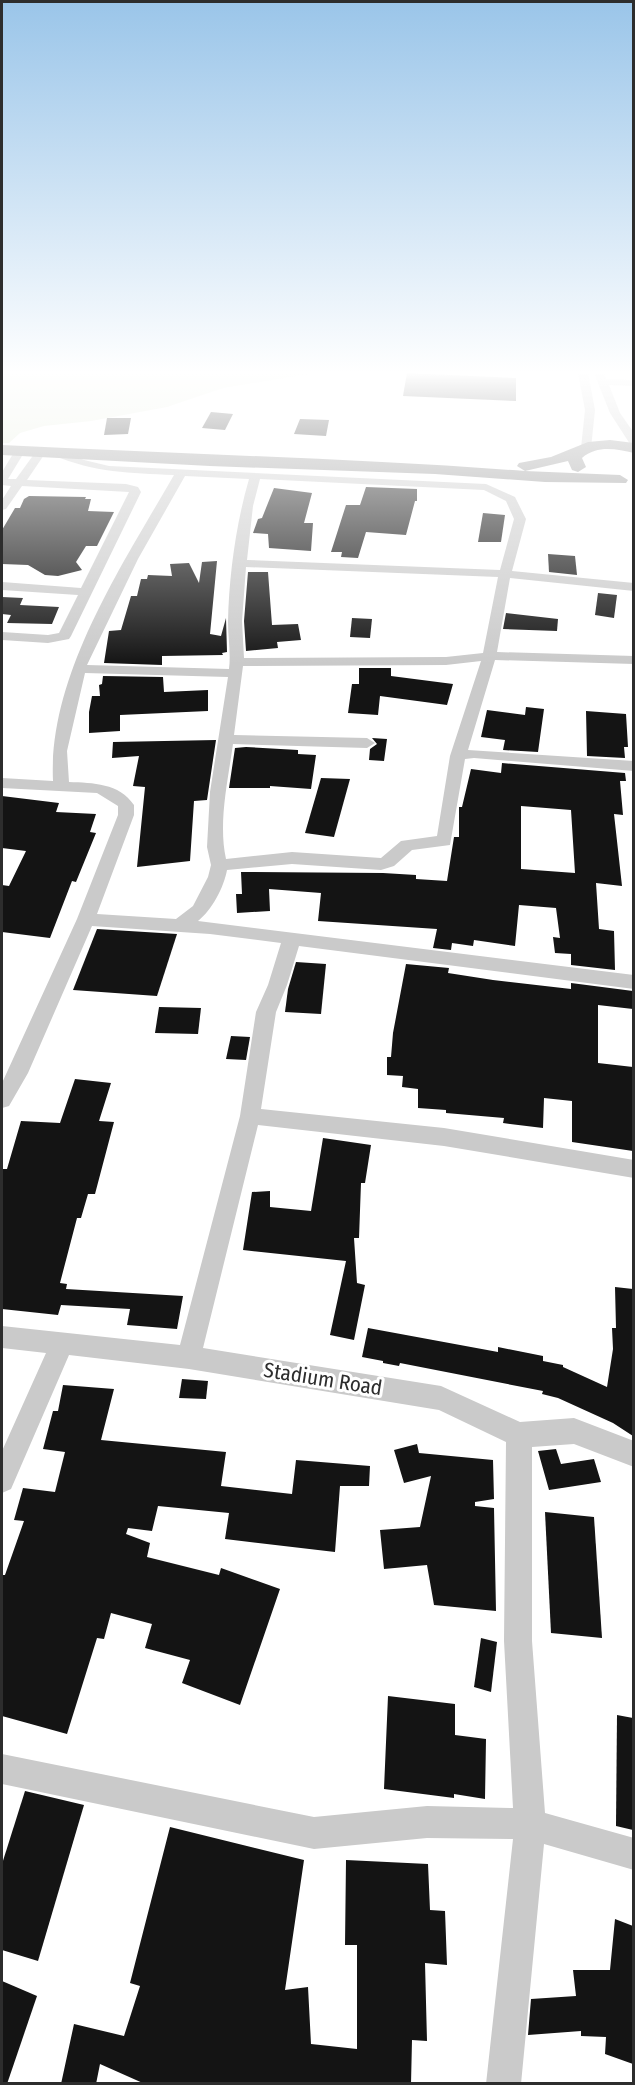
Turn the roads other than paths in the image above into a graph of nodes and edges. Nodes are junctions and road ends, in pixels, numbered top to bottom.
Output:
1 (31, 470) edge
2 (128, 470) edge
3 (453, 470) edge
4 (582, 470) edge
5 (181, 474) junction
6 (255, 476) junction
7 (629, 480) edge
8 (2, 481) edge
9 (19, 483) junction
10 (2, 507) edge
11 (240, 563) junction
12 (505, 574) junction
13 (2, 586) edge
14 (633, 587) edge
15 (87, 592) junction
16 (2, 636) edge
17 (489, 656) junction
18 (633, 660) edge
19 (235, 668) junction
20 (79, 669) junction
21 (225, 739) junction
22 (367, 743) dead end
23 (465, 750) junction
24 (633, 766) edge
25 (2, 783) edge
26 (61, 786) junction
27 (219, 865) junction
28 (200, 910) junction
29 (86, 919) junction
30 (181, 925) junction
31 (210, 928) junction
32 (292, 938) junction
33 (633, 982) edge
34 (2, 1100) edge
35 (250, 1116) junction
36 (633, 1169) edge
37 (2, 1337) edge
38 (62, 1344) junction
39 (189, 1357) junction
40 (519, 1435) junction
41 (633, 1454) edge
42 (2, 1480) edge
43 (2, 1769) edge
44 (530, 1824) junction
45 (633, 1854) edge
46 (503, 2084) edge

1 - 9 street
2 - 5 street
3 - 7 highway
4 - 7 highway
5 - 6 street
5 - 20 street
6 - 11 street
6 - 12 street
8 - 9 street
9 - 10 street
9 - 15 street
11 - 12 street
11 - 19 street
12 - 14 street
12 - 17 street
13 - 15 street
15 - 16 street
17 - 18 street
17 - 19 street
17 - 23 street
19 - 20 street
19 - 21 street
20 - 26 street
21 - 22 street
21 - 27 street
23 - 24 street
23 - 27 street
25 - 26 street
26 - 29 street
27 - 28 street
28 - 30 street
28 - 31 street
29 - 30 street
29 - 34 street
30 - 31 street
31 - 32 street
32 - 33 street
32 - 35 street
35 - 36 street
35 - 39 street
37 - 38 street, Stadium Road
38 - 39 street, Stadium Road
38 - 42 street
39 - 40 street, Stadium Road
40 - 41 street, Stadium Road
40 - 44 street
43 - 44 street
44 - 45 street
44 - 46 street

